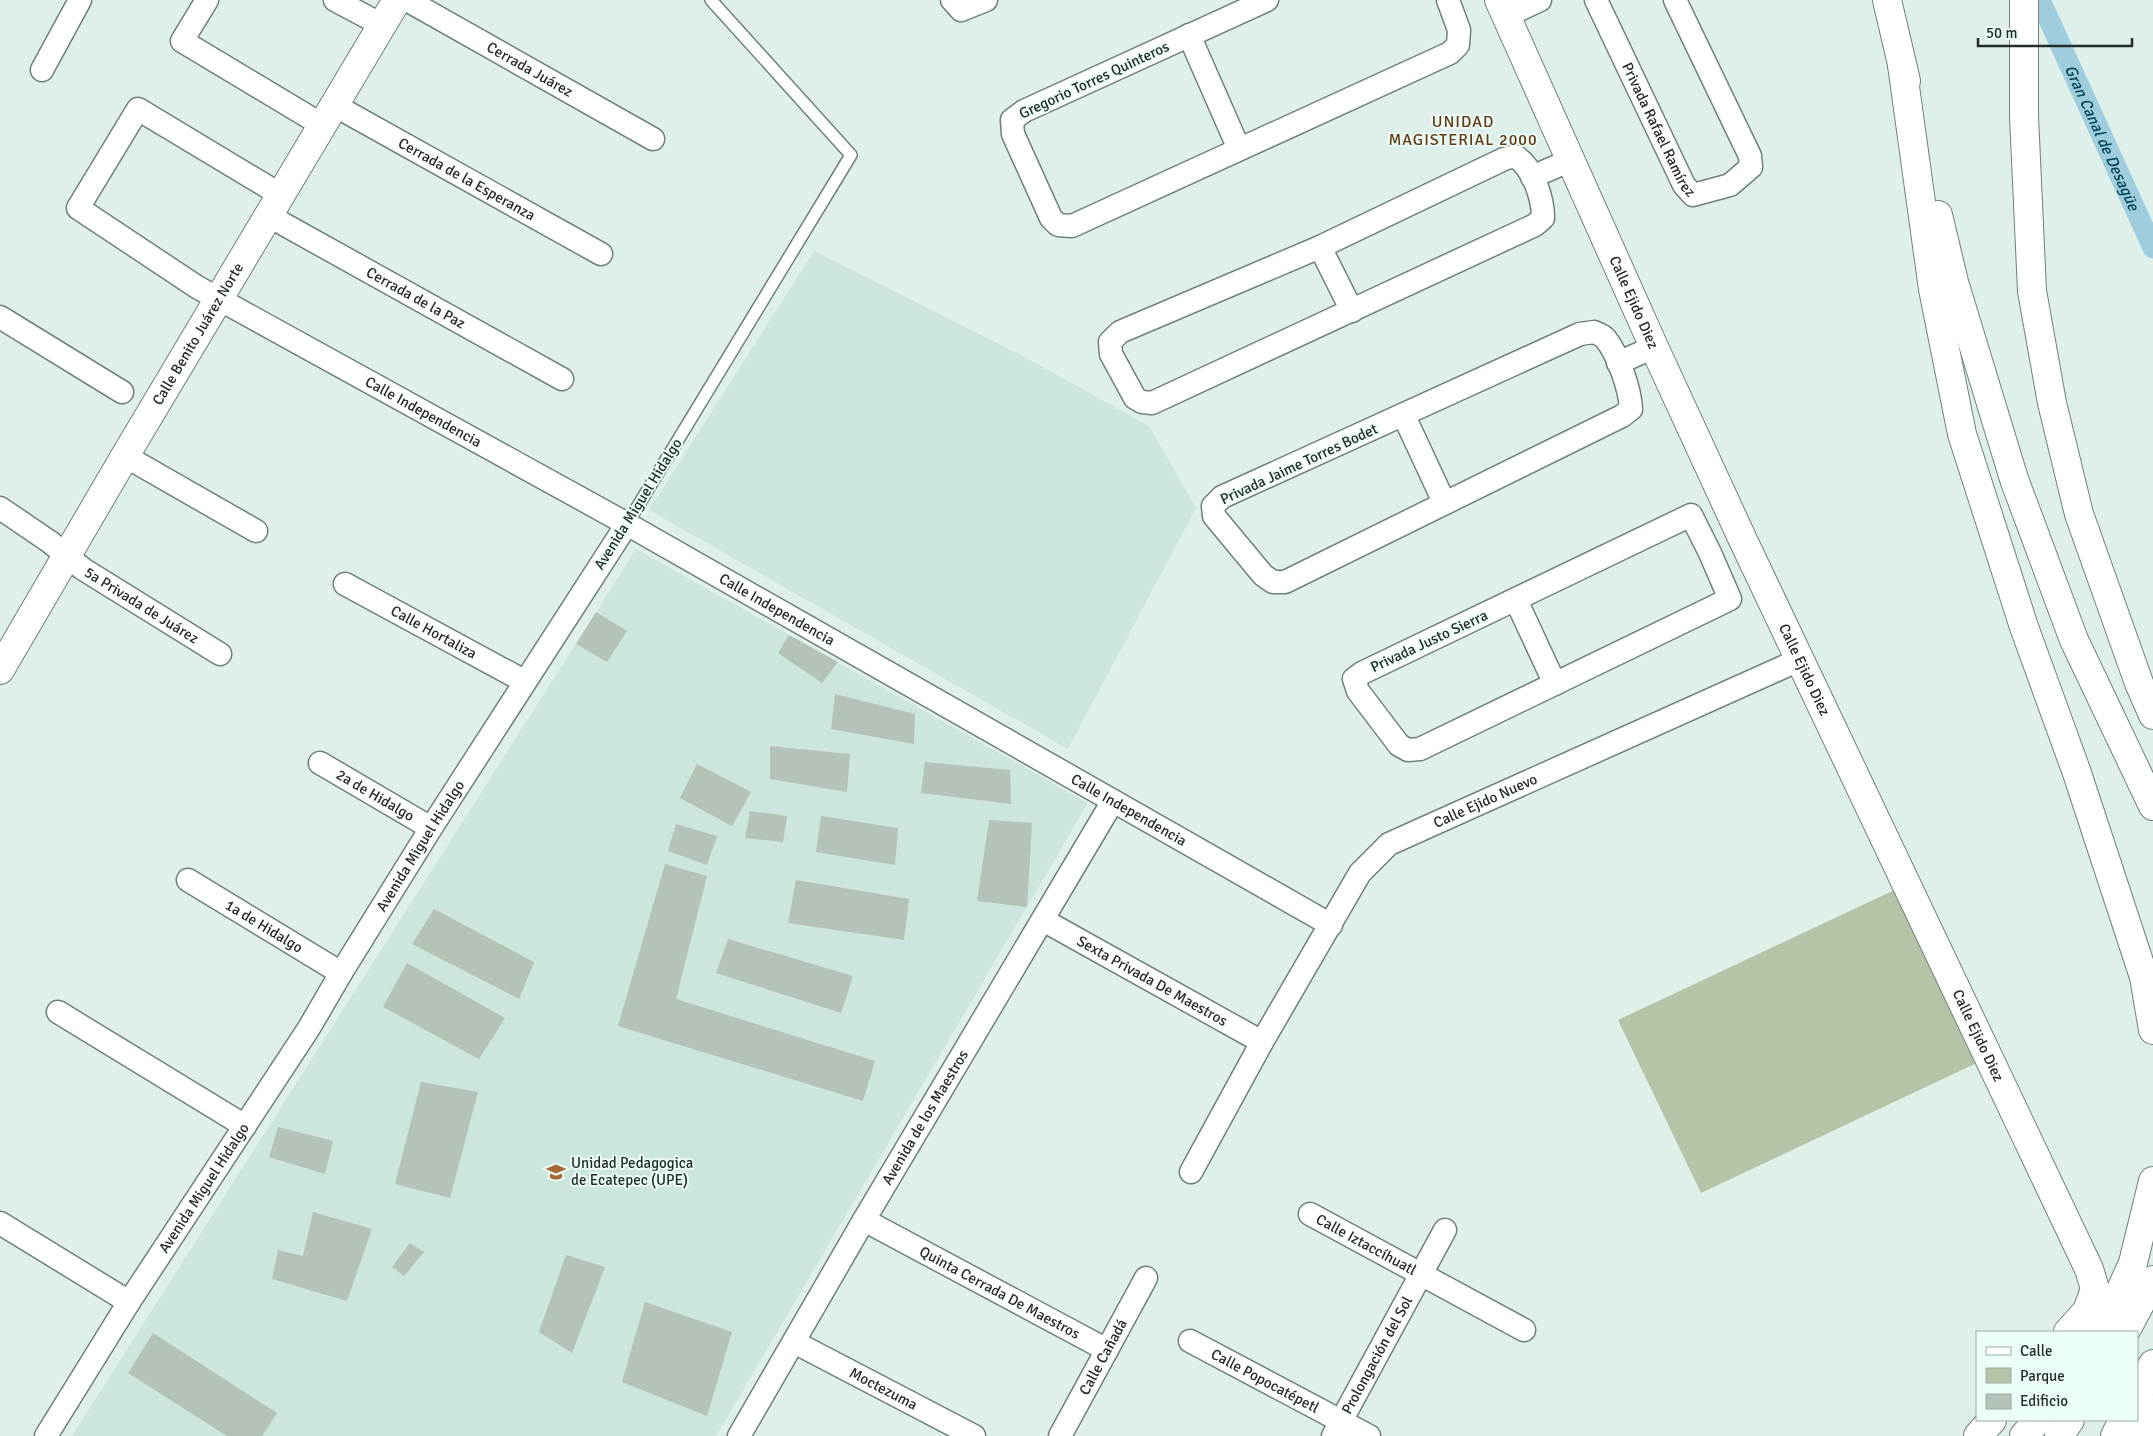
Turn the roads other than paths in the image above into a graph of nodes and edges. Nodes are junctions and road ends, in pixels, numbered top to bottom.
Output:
1 (80, 0) edge
2 (206, 0) edge
3 (335, 0) edge
4 (397, 0) edge
5 (406, 0) edge
6 (711, 0) edge
7 (952, 0) edge
8 (986, 0) edge
9 (1267, 0) edge
10 (1448, 0) edge
11 (1540, 0) edge
12 (1596, 0) edge
13 (1675, 0) edge
14 (1887, 0) edge
15 (2024, 0) edge
16 (1502, 8) edge
17 (382, 25) junction
18 (1189, 35) junction
19 (1902, 65) junction
20 (42, 70) dead end
21 (328, 115) junction
22 (653, 139) dead end
23 (1239, 149) junction
24 (1571, 160) junction
25 (1532, 177) junction
26 (275, 205) junction
27 (1320, 246) junction
28 (601, 254) dead end
29 (220, 298) junction
30 (1352, 311) junction
31 (0, 317) edge
32 (1654, 347) junction
33 (1618, 363) junction
34 (562, 379) dead end
35 (122, 392) dead end
36 (1404, 416) junction
37 (125, 456) junction
38 (1444, 502) junction
39 (0, 508) edge
40 (627, 524) junction
41 (256, 531) dead end
42 (1742, 538) junction
43 (1710, 552) junction
44 (66, 554) junction
45 (345, 584) dead end
46 (1516, 600) junction
47 (220, 654) dead end
48 (1799, 660) junction
49 (0, 670) edge
50 (524, 681) junction
51 (1555, 684) junction
52 (2153, 715) edge
53 (320, 763) dead end
54 (1113, 801) junction
55 (2153, 806) edge
56 (431, 828) junction
57 (188, 880) dead end
58 (1043, 920) junction
59 (1331, 925) junction
60 (341, 972) junction
61 (58, 1012) dead end
62 (2153, 1030) edge
63 (1262, 1042) junction
64 (245, 1126) junction
65 (1191, 1172) dead end
66 (2153, 1181) edge
67 (1310, 1214) dead end
68 (864, 1220) junction
69 (0, 1224) edge
70 (1445, 1230) dead end
71 (1422, 1274) junction
72 (1146, 1278) dead end
73 (2153, 1280) edge
74 (129, 1302) junction
75 (1524, 1330) dead end
76 (2069, 1331) edge
77 (2102, 1331) edge
78 (2126, 1331) edge
79 (1190, 1341) dead end
80 (794, 1342) junction
81 (1107, 1350) junction
82 (2153, 1364) edge
83 (2138, 1393) edge
84 (2153, 1409) edge
85 (1991, 1421) edge
86 (2037, 1421) edge
87 (2069, 1421) edge
88 (2122, 1421) edge
89 (1337, 1429) edge
90 (46, 1436) edge
91 (739, 1436) edge
92 (974, 1436) edge
93 (1060, 1436) edge
94 (1370, 1436) edge
95 (1978, 1436) edge
96 (2024, 1436) edge
97 (2059, 1436) edge
98 (2115, 1436) edge
99 (2139, 1436) edge

1 - 20 street
2 - 21 street, Cerrada de la Esperanza
3 - 17 street
4 - 17 main road, Calle Benito Juárez Norte
5 - 22 street, Cerrada Juárez
6 - 40 lane, Avenida Miguel Hidalgo
7 - 8 street
9 - 18 street, Gregorio Torres Quinteros
10 - 23 street, Gregorio Torres Quinteros
11 - 16 street
12 - 13 street, Privada Rafael Ramírez
14 - 19 main road
15 - 52 main road
16 - 24 main road, Calle Ejido Diez
17 - 21 main road, Calle Benito Juárez Norte
18 - 23 street
18 - 23 street, Gregorio Torres Quinteros
19 - 55 main road
19 - 62 main road
21 - 26 main road, Calle Benito Juárez Norte
21 - 28 street, Cerrada de la Esperanza
24 - 25 street
24 - 32 main road, Calle Ejido Diez
25 - 27 street
25 - 30 street
26 - 29 main road, Calle Benito Juárez Norte
26 - 29 street, Cerrada de la Paz
26 - 34 street, Cerrada de la Paz
27 - 30 street
27 - 30 street
29 - 37 main road, Calle Benito Juárez Norte
29 - 40 street, Calle Independencia
31 - 35 street
32 - 33 street
32 - 42 main road, Calle Ejido Diez
33 - 36 street, Privada Jaime Torres Bodet
33 - 38 street, Privada Jaime Torres Bodet
36 - 38 street
36 - 38 street, Privada Jaime Torres Bodet
37 - 41 street
37 - 44 main road, Calle Benito Juárez Norte
39 - 44 street, 5a Privada de Juárez
40 - 50 street, Avenida Miguel Hidalgo
40 - 54 street, Calle Independencia
42 - 43 street
42 - 48 main road, Calle Ejido Diez
43 - 46 street, Privada Justo Sierra
43 - 51 street, Privada Justo Sierra
44 - 47 street, 5a Privada de Juárez
44 - 49 main road, Calle Benito Juárez Norte
45 - 50 street, Calle Hortaliza
46 - 51 street
46 - 51 street, Privada Justo Sierra
48 - 59 street, Calle Ejido Nuevo
48 - 76 main road, Calle Ejido Diez
50 - 56 street, Avenida Miguel Hidalgo
53 - 56 street, 2a de Hidalgo
54 - 58 street, Avenida de los Maestros
54 - 59 street, Calle Independencia
56 - 60 street, Avenida Miguel Hidalgo
57 - 60 street, 1a de Hidalgo
58 - 63 street, Sexta Privada De Maestros
58 - 68 street, Avenida de los Maestros
59 - 63 street, Calle Ejido Nuevo
60 - 64 street, Avenida Miguel Hidalgo
61 - 64 street
63 - 65 street, Calle Ejido Nuevo
64 - 74 street, Avenida Miguel Hidalgo
66 - 77 main road
67 - 71 street, Calle Iztaccíhuatl
68 - 80 street, Avenida de los Maestros
68 - 81 street, Quinta Cerrada De Maestros
69 - 74 street
70 - 71 street, Prolongación del Sol
71 - 75 street, Calle Iztaccíhuatl
71 - 89 street, Prolongación del Sol
72 - 81 street, Calle Cañadá
73 - 78 main road
74 - 90 street, Avenida Miguel Hidalgo
79 - 89 street, Calle Popocatépetl
80 - 91 street, Avenida de los Maestros
80 - 92 street, Moctezuma
81 - 93 street, Calle Cañadá
82 - 83 main road
84 - 99 main road
85 - 95 main road
86 - 96 main road
87 - 97 main road
88 - 98 main road
89 - 94 street, Calle Popocatépetl

